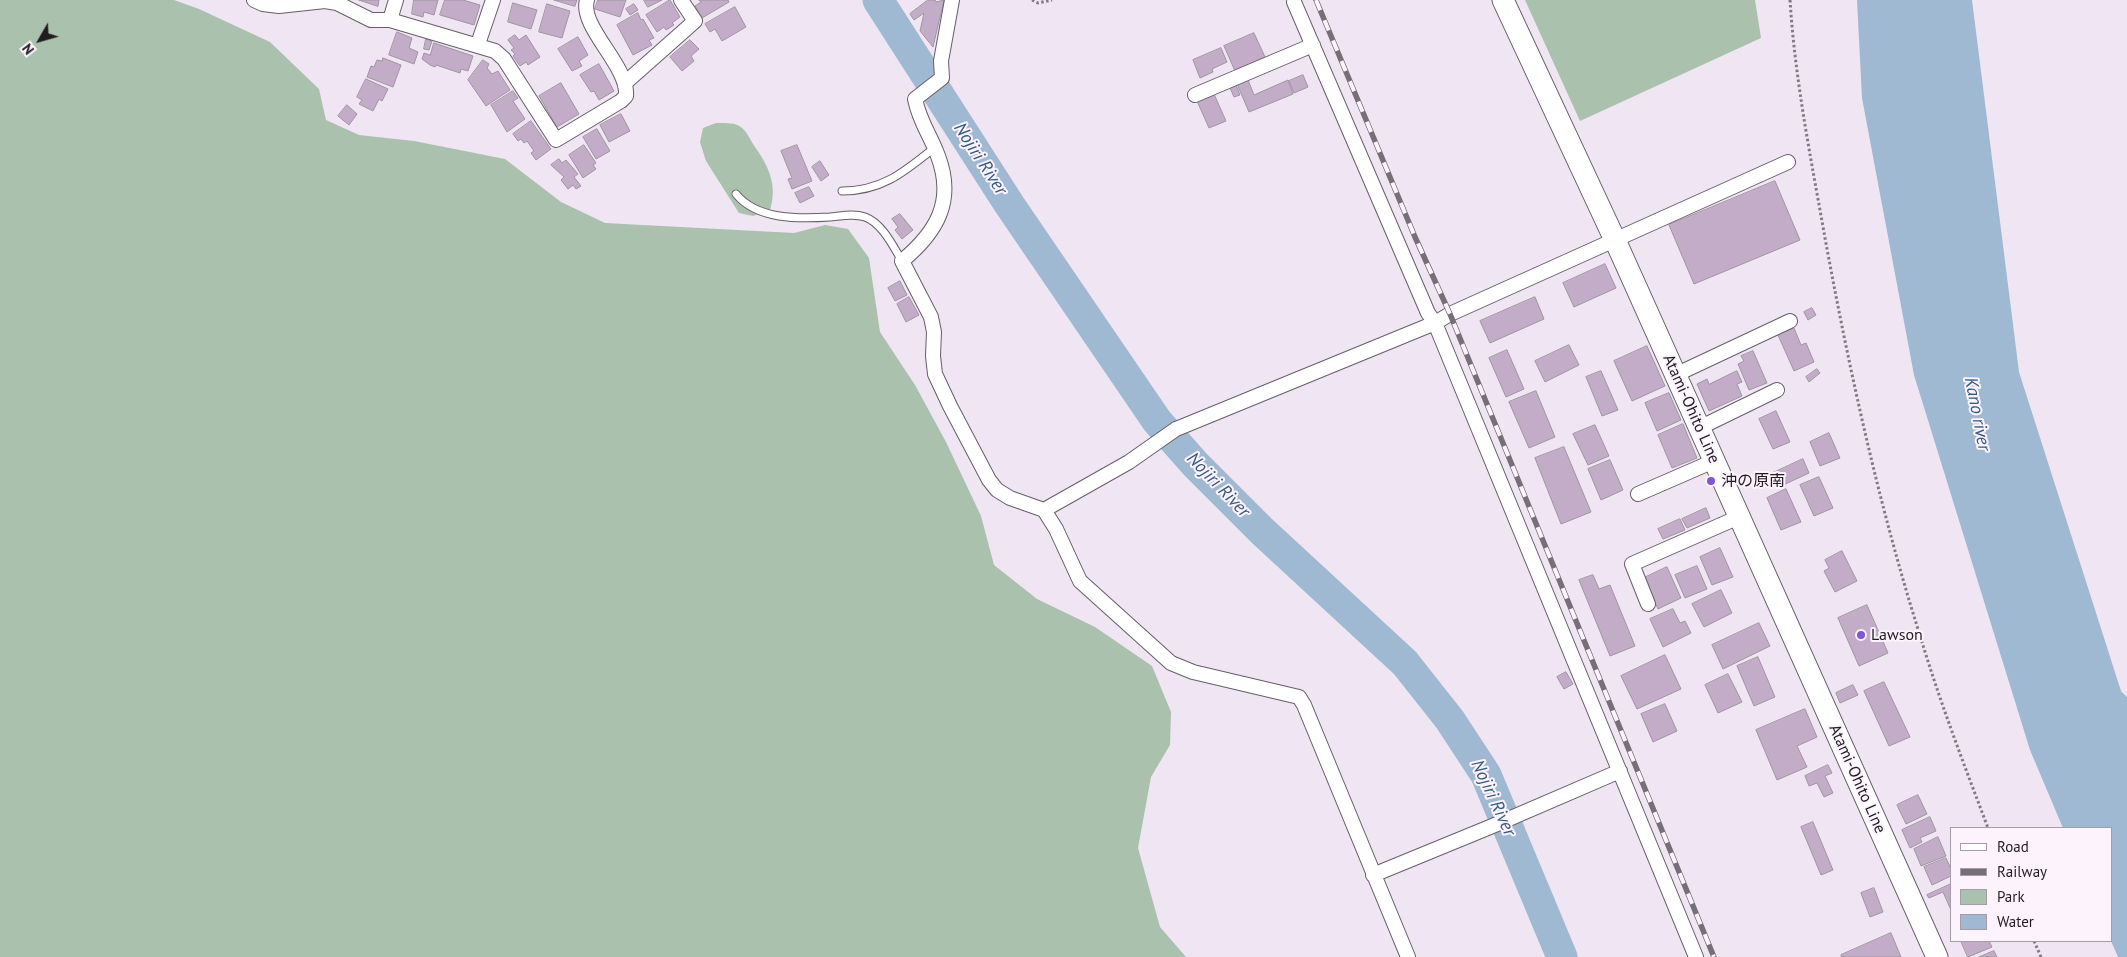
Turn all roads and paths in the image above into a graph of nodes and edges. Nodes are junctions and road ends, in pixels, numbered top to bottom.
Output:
1 (254, 0) edge
2 (396, 0) edge
3 (493, 0) edge
4 (587, 0) edge
5 (681, 0) edge
6 (952, 0) edge
7 (1032, 0) edge
8 (1052, 0) edge
9 (1502, 0) edge
10 (1790, 0) edge
11 (308, 1) edge
12 (1294, 2) dead end
13 (390, 20) junction
14 (478, 44) junction
15 (1313, 45) junction
16 (625, 83) junction
17 (1195, 95) dead end
18 (934, 148) junction
19 (1788, 162) dead end
20 (842, 191) dead end
21 (736, 194) dead end
22 (1614, 240) junction
23 (902, 261) junction
24 (1790, 322) dead end
25 (1435, 323) junction
26 (1675, 374) junction
27 (1777, 390) dead end
28 (1699, 428) junction
29 (1714, 461) junction
30 (1638, 494) dead end
31 (1044, 510) junction
32 (1739, 517) junction
33 (1648, 604) dead end
34 (1620, 771) junction
35 (1988, 827) edge
36 (1373, 875) junction
37 (2034, 942) edge
38 (1408, 957) edge
39 (1696, 957) edge
40 (1937, 957) edge
41 (2041, 957) edge

1 - 11 street
2 - 13 street
3 - 14 street
4 - 16 street
5 - 16 street
6 - 18 street
7 - 8 path
9 - 22 main road, Atami-Ohito Line
10 - 35 path
11 - 13 street
12 - 15 street
13 - 14 street
14 - 16 street
15 - 17 street
15 - 25 street
18 - 20 lane
18 - 23 street
19 - 22 street
21 - 23 lane
22 - 25 street
22 - 26 main road, Atami-Ohito Line
23 - 31 street
24 - 26 street
25 - 31 street
25 - 34 street
26 - 28 main road, Atami-Ohito Line
27 - 28 street
28 - 29 main road, Atami-Ohito Line
29 - 30 street
29 - 32 main road, Atami-Ohito Line
31 - 36 street
32 - 33 street
32 - 40 main road, Atami-Ohito Line
34 - 36 street
34 - 39 street
36 - 38 street
37 - 41 path

